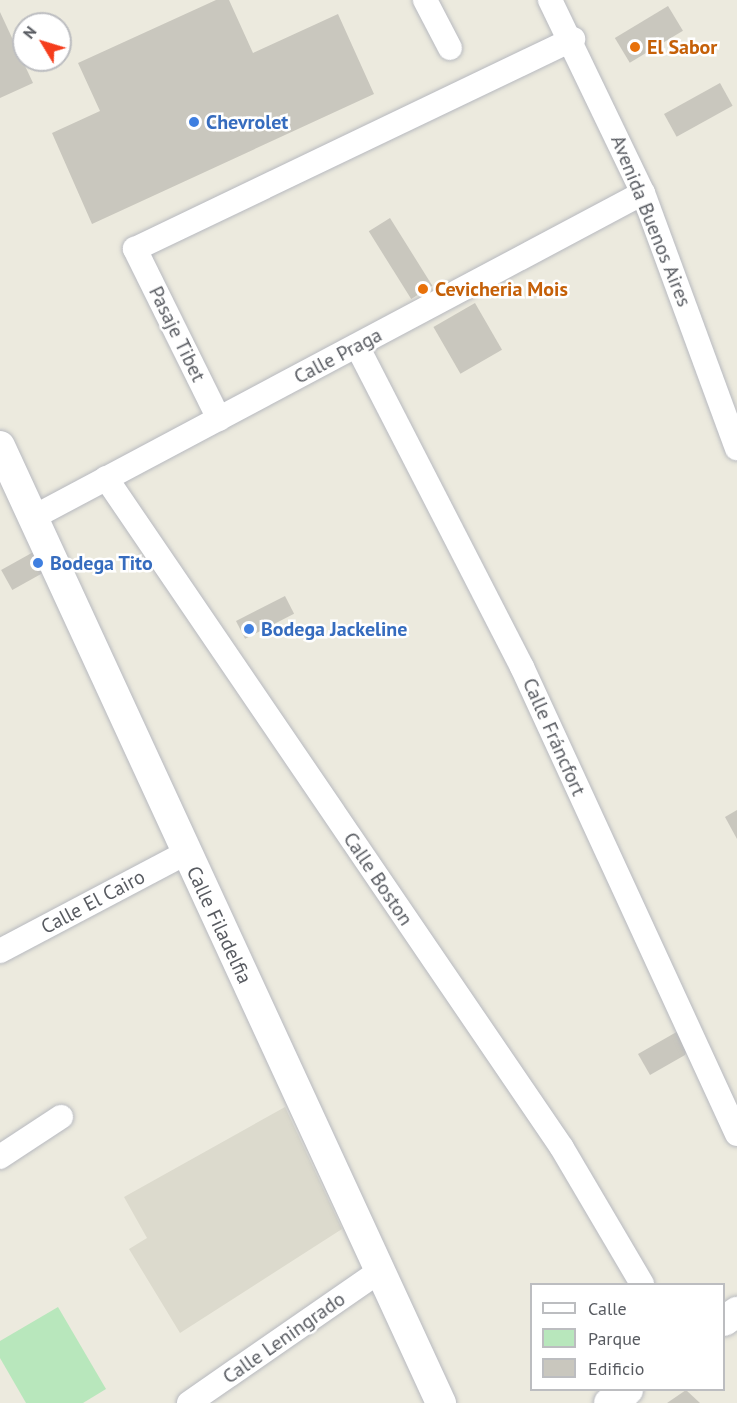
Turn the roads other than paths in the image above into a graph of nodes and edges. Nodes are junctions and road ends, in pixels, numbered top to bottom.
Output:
1 (425, 0) edge
2 (550, 0) edge
3 (573, 39) junction
4 (450, 48) dead end
5 (643, 193) junction
6 (357, 345) junction
7 (219, 419) junction
8 (0, 446) edge
9 (737, 448) edge
10 (106, 478) junction
11 (32, 518) junction
12 (186, 853) junction
13 (0, 951) edge
14 (61, 1117) dead end
15 (737, 1134) edge
16 (0, 1157) edge
17 (378, 1272) junction
18 (641, 1283) edge
19 (625, 1391) edge
20 (189, 1403) edge
21 (441, 1403) edge
22 (609, 1403) edge

1 - 4 street
2 - 3 street, Avenida Buenos Aires
3 - 5 street, Avenida Buenos Aires
3 - 7 street, Pasaje Tibet
5 - 6 street, Calle Praga
5 - 9 street, Avenida Buenos Aires
6 - 7 street, Calle Praga
6 - 15 street, Calle Fráncfort
7 - 10 street, Calle Praga
8 - 11 street, Calle Filadelfia
10 - 11 street, Calle Praga
10 - 18 street, Calle Boston
11 - 12 street, Calle Filadelfia
12 - 13 street, Calle El Cairo
12 - 17 street, Calle Filadelfia
14 - 16 street
17 - 20 street, Calle Leningrado
17 - 21 street, Calle Filadelfia
19 - 22 street

